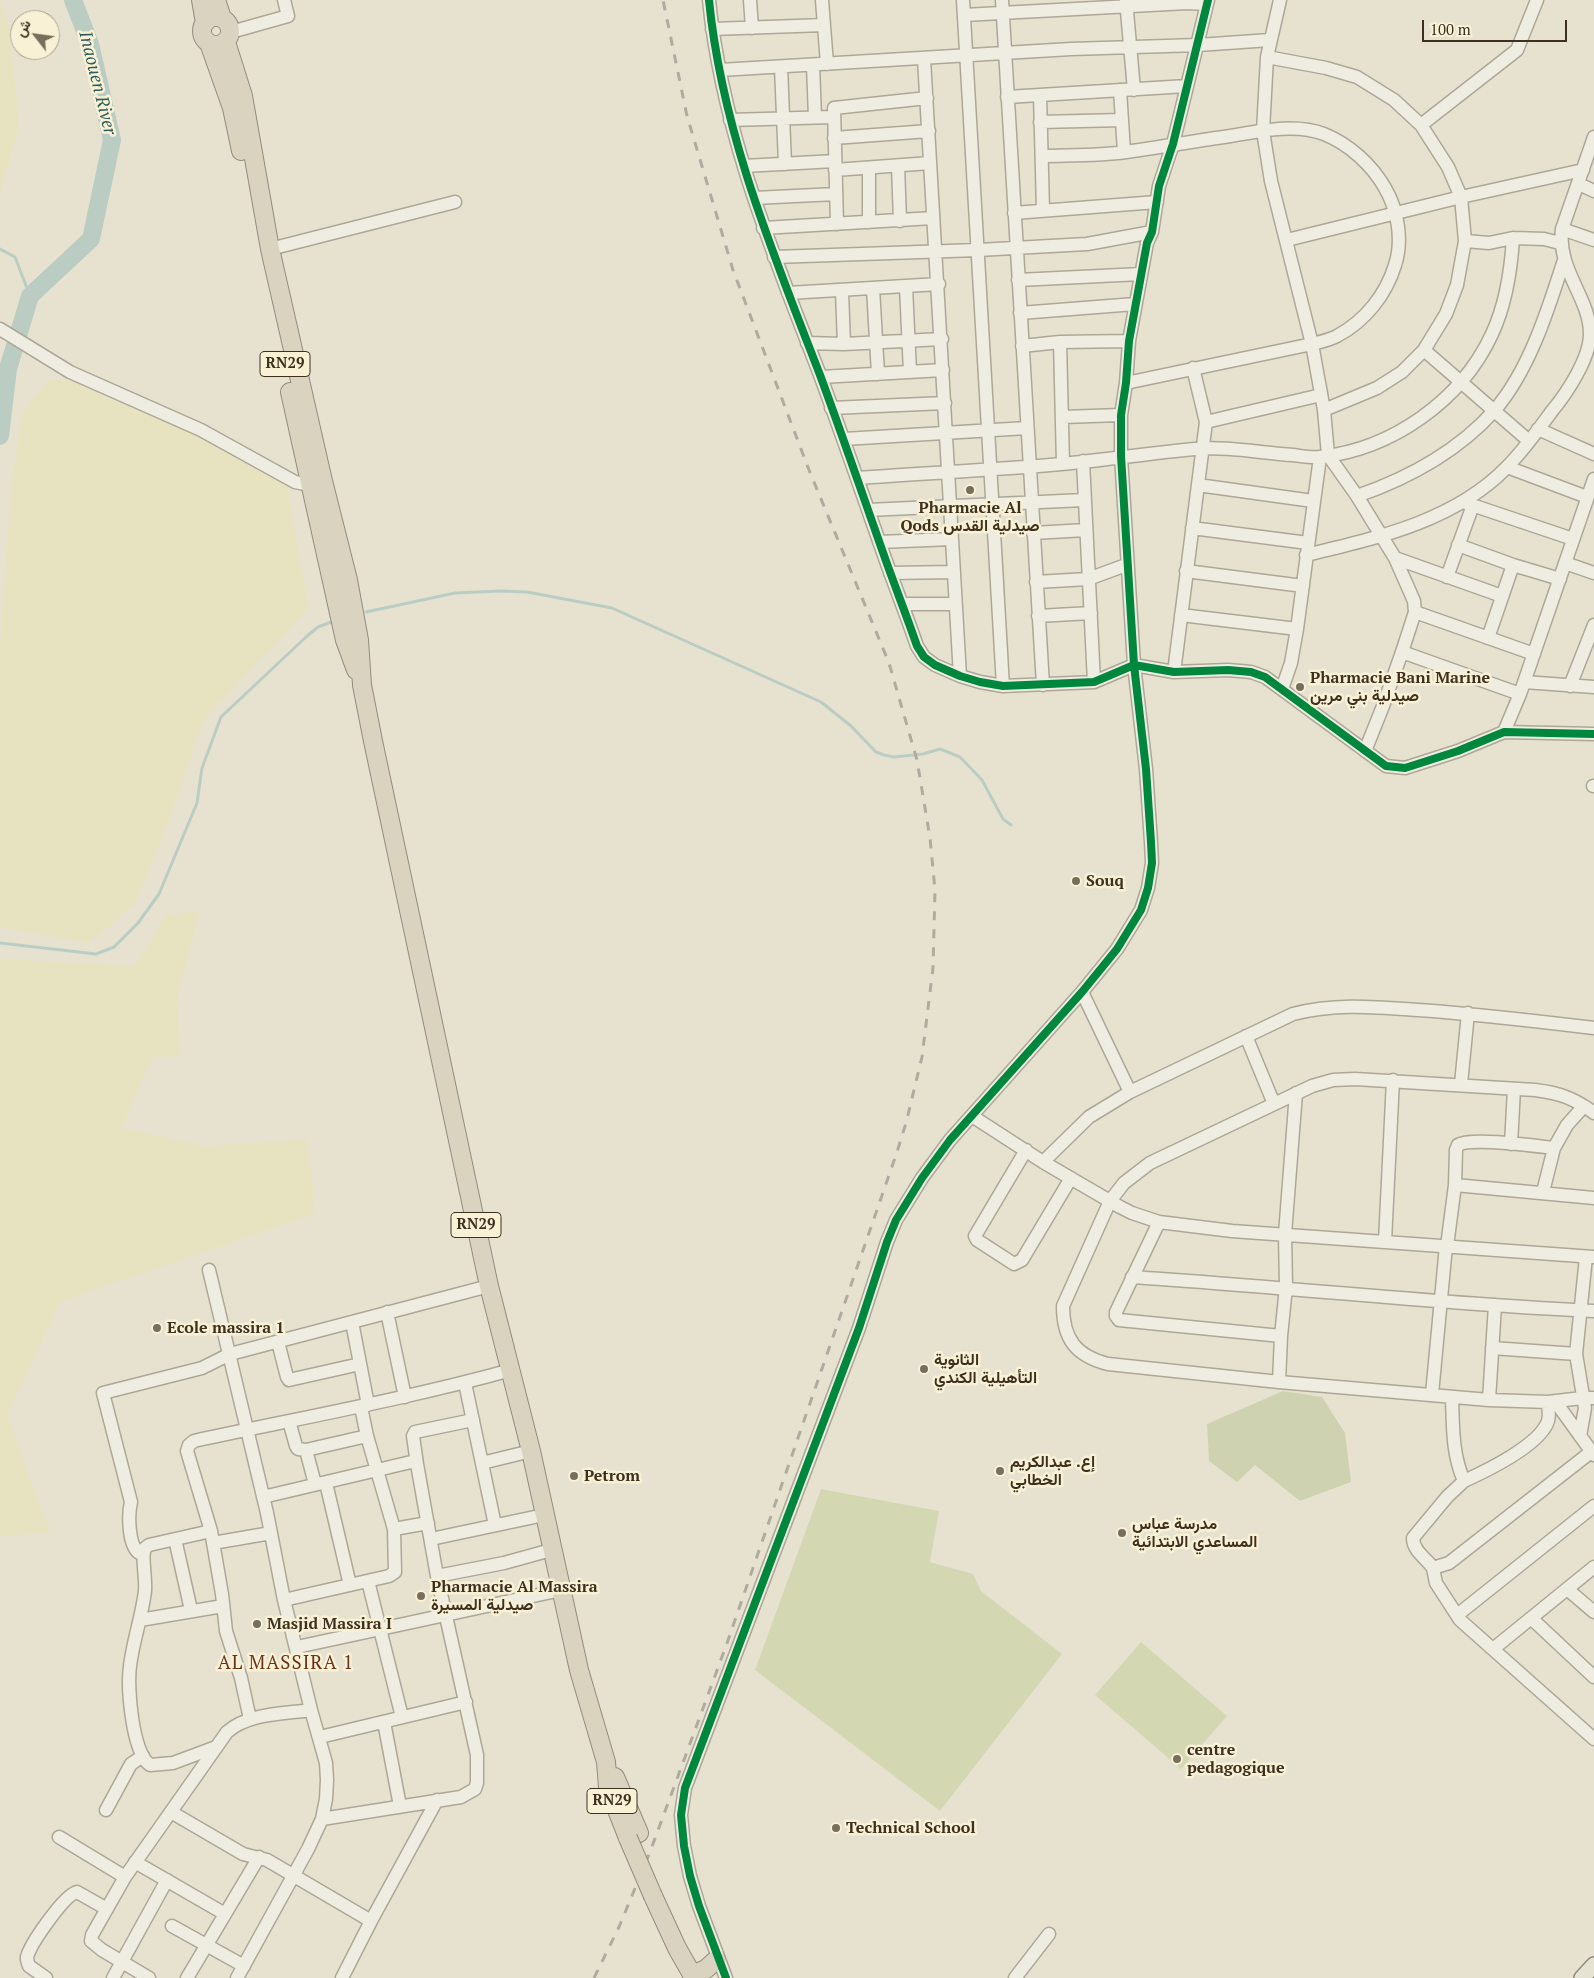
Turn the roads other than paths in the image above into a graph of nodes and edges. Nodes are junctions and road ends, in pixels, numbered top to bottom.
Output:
1 (201, 0) edge
2 (216, 0) edge
3 (284, 0) edge
4 (709, 0) edge
5 (750, 0) edge
6 (822, 0) edge
7 (963, 0) edge
8 (1002, 0) edge
9 (1280, 0) edge
10 (1537, 0) edge
11 (1160, 2) edge
12 (1208, 2) edge
13 (1126, 3) edge
14 (1096, 4) edge
15 (1067, 5) edge
16 (1034, 6) edge
17 (964, 15) junction
18 (1003, 15) junction
19 (824, 25) junction
20 (752, 28) junction
21 (712, 29) junction
22 (223, 32) junction
23 (1270, 40) junction
24 (1198, 45) junction
25 (1130, 48) junction
26 (1005, 54) junction
27 (966, 55) junction
28 (1267, 57) junction
29 (924, 59) junction
30 (827, 64) junction
31 (813, 65) junction
32 (781, 67) junction
33 (720, 70) junction
34 (1188, 86) junction
35 (1127, 90) junction
36 (1040, 95) junction
37 (1007, 97) junction
38 (927, 98) junction
39 (815, 117) junction
40 (833, 117) junction
41 (784, 118) junction
42 (730, 120) junction
43 (1122, 120) junction
44 (1040, 122) junction
45 (1421, 125) junction
46 (929, 131) junction
47 (1262, 131) junction
48 (1594, 137) edge
49 (834, 138) junction
50 (1173, 144) junction
51 (1124, 152) junction
52 (1042, 156) junction
53 (930, 163) junction
54 (785, 164) junction
55 (835, 165) junction
56 (744, 166) junction
57 (898, 166) junction
58 (869, 168) junction
59 (1583, 170) junction
60 (1579, 184) junction
61 (1594, 191) edge
62 (836, 194) junction
63 (754, 198) junction
64 (1461, 198) junction
65 (455, 202) dead end
66 (1157, 202) junction
67 (1043, 210) junction
68 (1014, 213) junction
69 (1396, 214) junction
70 (933, 218) junction
71 (900, 221) junction
72 (869, 222) junction
73 (837, 224) junction
74 (763, 228) junction
75 (1562, 229) junction
76 (1152, 232) junction
77 (1513, 238) junction
78 (1286, 240) junction
79 (1594, 240) edge
80 (1465, 241) junction
81 (1560, 243) junction
82 (1016, 248) junction
83 (270, 249) junction
84 (978, 250) junction
85 (936, 252) junction
86 (774, 257) junction
87 (1564, 260) junction
88 (1141, 274) junction
89 (1018, 280) junction
90 (939, 284) junction
91 (906, 287) junction
92 (873, 288) junction
93 (842, 291) junction
94 (788, 294) junction
95 (1135, 304) junction
96 (1020, 313) junction
97 (0, 328) edge
98 (1592, 334) edge
99 (284, 337) junction
100 (942, 339) junction
101 (909, 341) junction
102 (1129, 341) junction
103 (1060, 342) junction
104 (807, 343) junction
105 (875, 343) junction
106 (844, 344) junction
107 (1312, 344) junction
108 (1022, 346) junction
109 (1424, 350) junction
110 (1589, 359) edge
111 (1193, 368) junction
112 (943, 370) junction
113 (910, 372) junction
114 (878, 374) junction
115 (821, 377) junction
116 (1126, 382) junction
117 (1461, 382) junction
118 (1321, 395) junction
119 (945, 403) junction
120 (831, 408) junction
121 (1324, 410) junction
122 (1494, 410) junction
123 (1121, 415) junction
124 (1062, 417) junction
125 (1206, 422) junction
126 (1027, 428) junction
127 (1538, 429) junction
128 (989, 431) junction
129 (947, 433) junction
130 (844, 439) junction
131 (1529, 441) junction
132 (1204, 448) junction
133 (1594, 454) edge
134 (1121, 456) junction
135 (1324, 456) junction
136 (1083, 461) junction
137 (1063, 464) junction
138 (1030, 466) junction
139 (1508, 467) junction
140 (991, 468) junction
141 (948, 471) junction
142 (857, 478) junction
143 (1594, 479) edge
144 (316, 483) junction
145 (1198, 485) junction
146 (1357, 496) junction
147 (1588, 497) junction
148 (1084, 500) junction
149 (1313, 501) junction
150 (1032, 503) junction
151 (1468, 503) junction
152 (993, 504) junction
153 (950, 506) junction
154 (868, 510) junction
155 (1582, 516) junction
156 (1594, 520) edge
157 (1192, 528) junction
158 (1086, 530) junction
159 (1034, 533) junction
160 (1381, 537) junction
161 (1573, 539) junction
162 (952, 540) junction
163 (879, 542) junction
164 (1458, 545) junction
165 (1307, 549) junction
166 (1395, 558) junction
167 (1565, 563) junction
168 (1126, 565) junction
169 (1513, 565) junction
170 (1186, 571) junction
171 (954, 572) junction
172 (890, 573) junction
173 (1594, 573) edge
174 (1447, 577) junction
175 (1088, 579) junction
176 (1560, 579) junction
177 (1036, 582) junction
178 (1303, 586) junction
179 (1502, 596) junction
180 (903, 604) junction
181 (955, 604) junction
182 (1415, 612) junction
183 (1091, 613) junction
184 (1181, 614) junction
185 (1038, 616) junction
186 (1594, 625) edge
187 (1297, 629) junction
188 (1488, 638) junction
189 (1402, 652) junction
190 (1534, 654) junction
191 (1134, 665) junction
192 (1174, 672) junction
193 (960, 676) junction
194 (1094, 682) junction
195 (1043, 685) junction
196 (1004, 686) junction
197 (1570, 686) junction
198 (1594, 686) edge
199 (1521, 688) junction
200 (1282, 689) junction
201 (1504, 732) junction
202 (1594, 734) edge
203 (1365, 751) junction
204 (1082, 992) junction
205 (1468, 1013) junction
206 (1594, 1028) edge
207 (1246, 1036) junction
208 (1393, 1080) junction
209 (1461, 1084) junction
210 (1514, 1089) junction
211 (1130, 1092) junction
212 (1296, 1093) junction
213 (1274, 1104) junction
214 (1589, 1109) edge
215 (972, 1116) junction
216 (1511, 1144) junction
217 (1554, 1148) junction
218 (1026, 1150) junction
219 (1043, 1162) junction
220 (1071, 1178) junction
221 (1455, 1185) junction
222 (1543, 1192) junction
223 (1594, 1198) edge
224 (1110, 1200) junction
225 (1159, 1222) junction
226 (1285, 1234) junction
227 (1385, 1241) junction
228 (1447, 1246) junction
229 (1590, 1257) edge
230 (209, 1270) dead end
231 (1132, 1277) junction
232 (489, 1286) junction
233 (1286, 1287) junction
234 (1442, 1302) junction
235 (1495, 1305) junction
236 (1580, 1310) junction
237 (1594, 1311) edge
238 (387, 1312) junction
239 (352, 1322) junction
240 (1281, 1336) junction
241 (278, 1342) junction
242 (1492, 1348) junction
243 (230, 1354) junction
244 (1576, 1354) junction
245 (360, 1364) junction
246 (511, 1370) junction
247 (1279, 1382) junction
248 (465, 1383) junction
249 (1432, 1394) junction
250 (405, 1397) junction
251 (1452, 1397) junction
252 (1588, 1398) edge
253 (1489, 1400) junction
254 (1551, 1401) junction
255 (365, 1406) junction
256 (473, 1420) junction
257 (289, 1421) junction
258 (247, 1430) junction
259 (367, 1436) junction
260 (1580, 1436) junction
261 (306, 1450) junction
262 (531, 1451) junction
263 (1593, 1454) edge
264 (482, 1463) junction
265 (417, 1464) junction
266 (378, 1470) junction
267 (1464, 1481) junction
268 (321, 1484) junction
269 (263, 1497) junction
270 (1594, 1506) edge
271 (544, 1515) junction
272 (428, 1523) junction
273 (495, 1525) junction
274 (394, 1529) junction
275 (271, 1533) junction
276 (212, 1537) junction
277 (175, 1539) junction
278 (431, 1539) junction
279 (552, 1550) junction
280 (144, 1553) junction
281 (1594, 1567) edge
282 (1433, 1568) junction
283 (437, 1576) junction
284 (368, 1581) junction
285 (350, 1585) junction
286 (1567, 1589) junction
287 (561, 1590) junction
288 (284, 1600) junction
289 (223, 1606) junction
290 (191, 1610) junction
291 (1594, 1612) edge
292 (445, 1613) junction
293 (1458, 1616) junction
294 (1531, 1618) junction
295 (140, 1620) junction
296 (380, 1628) junction
297 (297, 1647) junction
298 (1493, 1649) junction
299 (1594, 1677) edge
300 (466, 1702) junction
301 (311, 1710) junction
302 (402, 1717) junction
303 (250, 1719) junction
304 (384, 1722) junction
305 (320, 1738) junction
306 (1594, 1739) edge
307 (216, 1747) junction
308 (143, 1756) junction
309 (437, 1800) junction
310 (400, 1806) junction
311 (106, 1810) dead end
312 (172, 1812) junction
313 (322, 1819) junction
314 (59, 1837) dead end
315 (259, 1857) junction
316 (136, 1862) junction
317 (294, 1875) junction
318 (125, 1878) junction
319 (167, 1880) junction
320 (107, 1910) junction
321 (225, 1914) junction
322 (371, 1921) junction
323 (172, 1926) dead end
324 (1049, 1934) dead end
325 (207, 1945) junction
326 (716, 1955) junction
327 (122, 1962) junction
328 (1594, 1965) edge
329 (244, 1966) junction
330 (691, 1972) edge
331 (46, 1978) edge
332 (112, 1978) edge
333 (149, 1978) edge
334 (187, 1978) edge
335 (237, 1978) edge
336 (342, 1978) edge
337 (716, 1978) edge
338 (726, 1978) edge
339 (1015, 1978) edge
340 (1582, 1978) edge

1 - 22 highway
2 - 22 highway, RN29
3 - 22 street
4 - 21 street
5 - 20 street
6 - 19 street
7 - 17 street
8 - 18 street
9 - 23 street
10 - 45 street
11 - 12 street
11 - 13 street
12 - 24 street
13 - 14 street
13 - 25 street
14 - 15 street
15 - 16 street
16 - 18 street
17 - 18 street
17 - 27 street
18 - 26 street
19 - 20 street
19 - 30 street
20 - 21 street
21 - 33 street
22 - 83 highway, RN29
22 - 99 highway, RN29
23 - 24 street
23 - 28 street
24 - 25 street
24 - 34 street
25 - 26 street
25 - 35 street
26 - 27 street
26 - 37 street
27 - 29 street
27 - 84 street
28 - 45 street
28 - 47 street
29 - 30 street
29 - 38 street
30 - 31 street
31 - 32 street
31 - 39 street
32 - 33 street
32 - 41 street
33 - 42 street
34 - 35 street
34 - 50 street
35 - 36 street
35 - 43 street
36 - 37 street
36 - 44 street
37 - 68 street
38 - 40 street
38 - 46 street
39 - 40 street
39 - 41 street
40 - 49 street
41 - 42 street
41 - 54 street
42 - 56 street
43 - 44 street
43 - 51 street
44 - 52 street
45 - 64 street
46 - 49 street
46 - 53 street
47 - 50 street
47 - 69 street
47 - 78 street
48 - 59 street
49 - 55 street
50 - 51 street
50 - 66 street
51 - 52 street
52 - 67 street
53 - 57 street
53 - 70 street
54 - 55 street
54 - 56 street
55 - 58 street
55 - 62 street
56 - 63 street
57 - 58 street
57 - 71 street
58 - 72 street
59 - 60 street
59 - 64 street
60 - 61 street
60 - 75 street
62 - 63 street
62 - 73 street
63 - 74 street
64 - 69 street
64 - 80 street
65 - 83 street
66 - 67 street
66 - 76 street
67 - 68 street
68 - 82 street
69 - 78 street
69 - 107 street
70 - 71 street
70 - 85 street
71 - 72 street
72 - 73 street
73 - 74 street
74 - 86 street
75 - 79 street
75 - 81 street
76 - 82 street
76 - 88 street
77 - 80 street
77 - 81 street
77 - 117 street
78 - 107 street
80 - 109 street
81 - 87 street
82 - 84 street
82 - 89 street
83 - 99 highway, RN29
84 - 85 street
84 - 128 street
85 - 86 street
85 - 90 street
86 - 94 street
87 - 98 street
87 - 122 street
88 - 89 street
88 - 95 street
89 - 96 street
90 - 91 street
90 - 100 street
91 - 92 street
91 - 101 street
92 - 93 street
92 - 105 street
93 - 94 street
93 - 106 street
94 - 104 street
95 - 96 street
95 - 102 street
96 - 108 street
97 - 144 street
98 - 110 street
99 - 144 highway, RN29
100 - 101 street
100 - 112 street
101 - 105 street
101 - 113 street
102 - 103 street
102 - 116 street
103 - 108 street
103 - 124 street
104 - 106 street
104 - 115 street
105 - 106 street
105 - 114 street
107 - 111 street
107 - 118 street
108 - 126 street
109 - 117 street
109 - 121 street
110 - 127 street
111 - 116 street
111 - 125 street
112 - 113 street
112 - 119 street
113 - 114 street
114 - 115 street
115 - 120 street
116 - 123 street
117 - 122 street
117 - 135 street
118 - 121 street
118 - 125 street
119 - 120 street
119 - 129 street
120 - 130 street
121 - 135 street
122 - 131 street
122 - 146 street
123 - 124 street
123 - 134 street
124 - 137 street
125 - 132 street
126 - 128 street
126 - 138 street
127 - 131 street
127 - 133 street
128 - 129 street
128 - 140 street
129 - 130 street
129 - 141 street
130 - 142 street
131 - 139 street
132 - 134 street
132 - 135 street
132 - 145 street
134 - 136 street
134 - 168 street
135 - 146 street
135 - 149 street
136 - 137 street
136 - 148 street
137 - 138 street
138 - 140 street
138 - 150 street
139 - 147 street
139 - 151 street
140 - 141 street
140 - 152 street
141 - 142 street
141 - 153 street
142 - 154 street
143 - 147 street
144 - 232 highway, RN29
145 - 149 street
145 - 157 street
146 - 160 street
147 - 155 street
148 - 150 street
148 - 158 street
149 - 165 street
150 - 152 street
150 - 159 street
151 - 160 street
151 - 161 street
151 - 164 street
152 - 153 street
152 - 196 street
153 - 154 street
153 - 162 street
154 - 163 street
155 - 156 street
155 - 161 street
157 - 165 street
157 - 170 street
158 - 159 street
158 - 175 street
159 - 177 street
160 - 165 street
160 - 166 street
161 - 167 street
162 - 163 street
162 - 171 street
163 - 172 street
164 - 169 street
164 - 174 street
165 - 178 street
166 - 174 street
166 - 182 street
167 - 173 street
167 - 176 street
168 - 175 street
168 - 191 street
169 - 176 street
169 - 179 street
170 - 178 street
170 - 184 street
171 - 172 street
171 - 181 street
172 - 180 street
174 - 179 street
175 - 177 street
175 - 183 street
176 - 190 street
177 - 185 street
178 - 187 street
179 - 188 street
180 - 181 street
180 - 193 street
181 - 193 street
182 - 188 street
182 - 189 street
183 - 185 street
183 - 194 street
184 - 187 street
184 - 192 street
185 - 195 street
186 - 197 street
187 - 200 street
188 - 190 street
189 - 199 street
189 - 203 street
190 - 199 street
191 - 192 street
191 - 194 street
191 - 204 street
192 - 200 street
193 - 196 street
194 - 195 street
195 - 196 street
197 - 198 street
197 - 199 street
199 - 201 street
200 - 203 street
201 - 202 street
201 - 203 street
204 - 211 street
204 - 215 street
205 - 206 street
205 - 207 street
205 - 209 street
207 - 211 street
207 - 213 street
208 - 209 street
208 - 212 street
208 - 227 street
209 - 210 street
210 - 214 street
210 - 216 street
211 - 219 street
212 - 213 street
212 - 226 street
213 - 224 street
214 - 217 street
215 - 218 street
215 - 326 street
216 - 217 street
216 - 221 street
217 - 222 street
218 - 219 street
218 - 220 street
219 - 220 street
220 - 224 street
221 - 222 street
221 - 228 street
222 - 223 street
224 - 225 street
224 - 247 street
225 - 226 street
225 - 231 street
226 - 227 street
226 - 233 street
227 - 228 street
228 - 229 street
228 - 234 street
229 - 236 street
230 - 243 street
231 - 233 street
231 - 240 street
232 - 238 street
232 - 246 highway, RN29
233 - 234 street
233 - 240 street
234 - 235 street
234 - 249 street
235 - 236 street
235 - 242 street
236 - 237 street
236 - 244 street
238 - 239 street
238 - 250 street
239 - 241 street
239 - 245 street
240 - 247 street
241 - 243 street
241 - 245 street
242 - 244 street
242 - 253 street
243 - 258 street
243 - 280 street
244 - 252 street
245 - 255 street
246 - 248 street
246 - 262 highway, RN29
247 - 249 street
248 - 250 street
248 - 256 street
249 - 251 street
250 - 255 street
251 - 253 street
251 - 267 street
252 - 254 street
252 - 260 street
253 - 254 street
254 - 260 street
254 - 267 street
255 - 257 street
255 - 259 street
256 - 264 street
256 - 265 street
257 - 258 street
257 - 261 street
258 - 269 street
258 - 276 street
259 - 261 street
259 - 266 street
260 - 263 street
261 - 268 street
262 - 264 street
262 - 271 highway, RN29
263 - 282 street
264 - 273 street
265 - 266 street
265 - 272 street
266 - 268 street
266 - 274 street
267 - 282 street
268 - 269 street
268 - 285 street
269 - 275 street
270 - 293 street
271 - 273 street
271 - 279 highway, RN29
272 - 274 street
272 - 278 street
273 - 278 street
274 - 284 street
275 - 276 street
275 - 288 street
276 - 277 street
276 - 289 street
277 - 280 street
277 - 290 street
278 - 283 street
279 - 283 street
279 - 287 highway, RN29
280 - 295 street
281 - 286 street
282 - 293 street
283 - 292 street
284 - 285 street
284 - 296 street
285 - 288 street
286 - 291 street
286 - 294 street
287 - 292 street
287 - 330 highway, RN29
288 - 297 street
289 - 290 street
289 - 303 street
290 - 295 street
292 - 296 street
292 - 300 street
293 - 298 street
294 - 298 street
294 - 299 street
295 - 308 street
296 - 297 street
296 - 302 street
297 - 301 street
298 - 306 street
300 - 302 street
300 - 309 street
301 - 303 street
301 - 305 street
302 - 304 street
303 - 307 street
304 - 305 street
304 - 310 street
305 - 313 street
307 - 308 street
307 - 312 street
308 - 311 street
309 - 310 street
309 - 322 street
310 - 313 street
312 - 315 street
312 - 316 street
313 - 317 street
314 - 318 street
315 - 317 street
315 - 321 street
316 - 318 street
316 - 319 street
317 - 322 street
317 - 329 street
318 - 320 street
319 - 321 street
319 - 327 street
320 - 327 street
320 - 331 street
321 - 325 street
322 - 336 street
323 - 325 street
324 - 339 street
325 - 329 street
325 - 334 street
326 - 330 highway
326 - 337 street
326 - 338 street
327 - 332 street
327 - 333 street
328 - 340 main road
329 - 335 street

